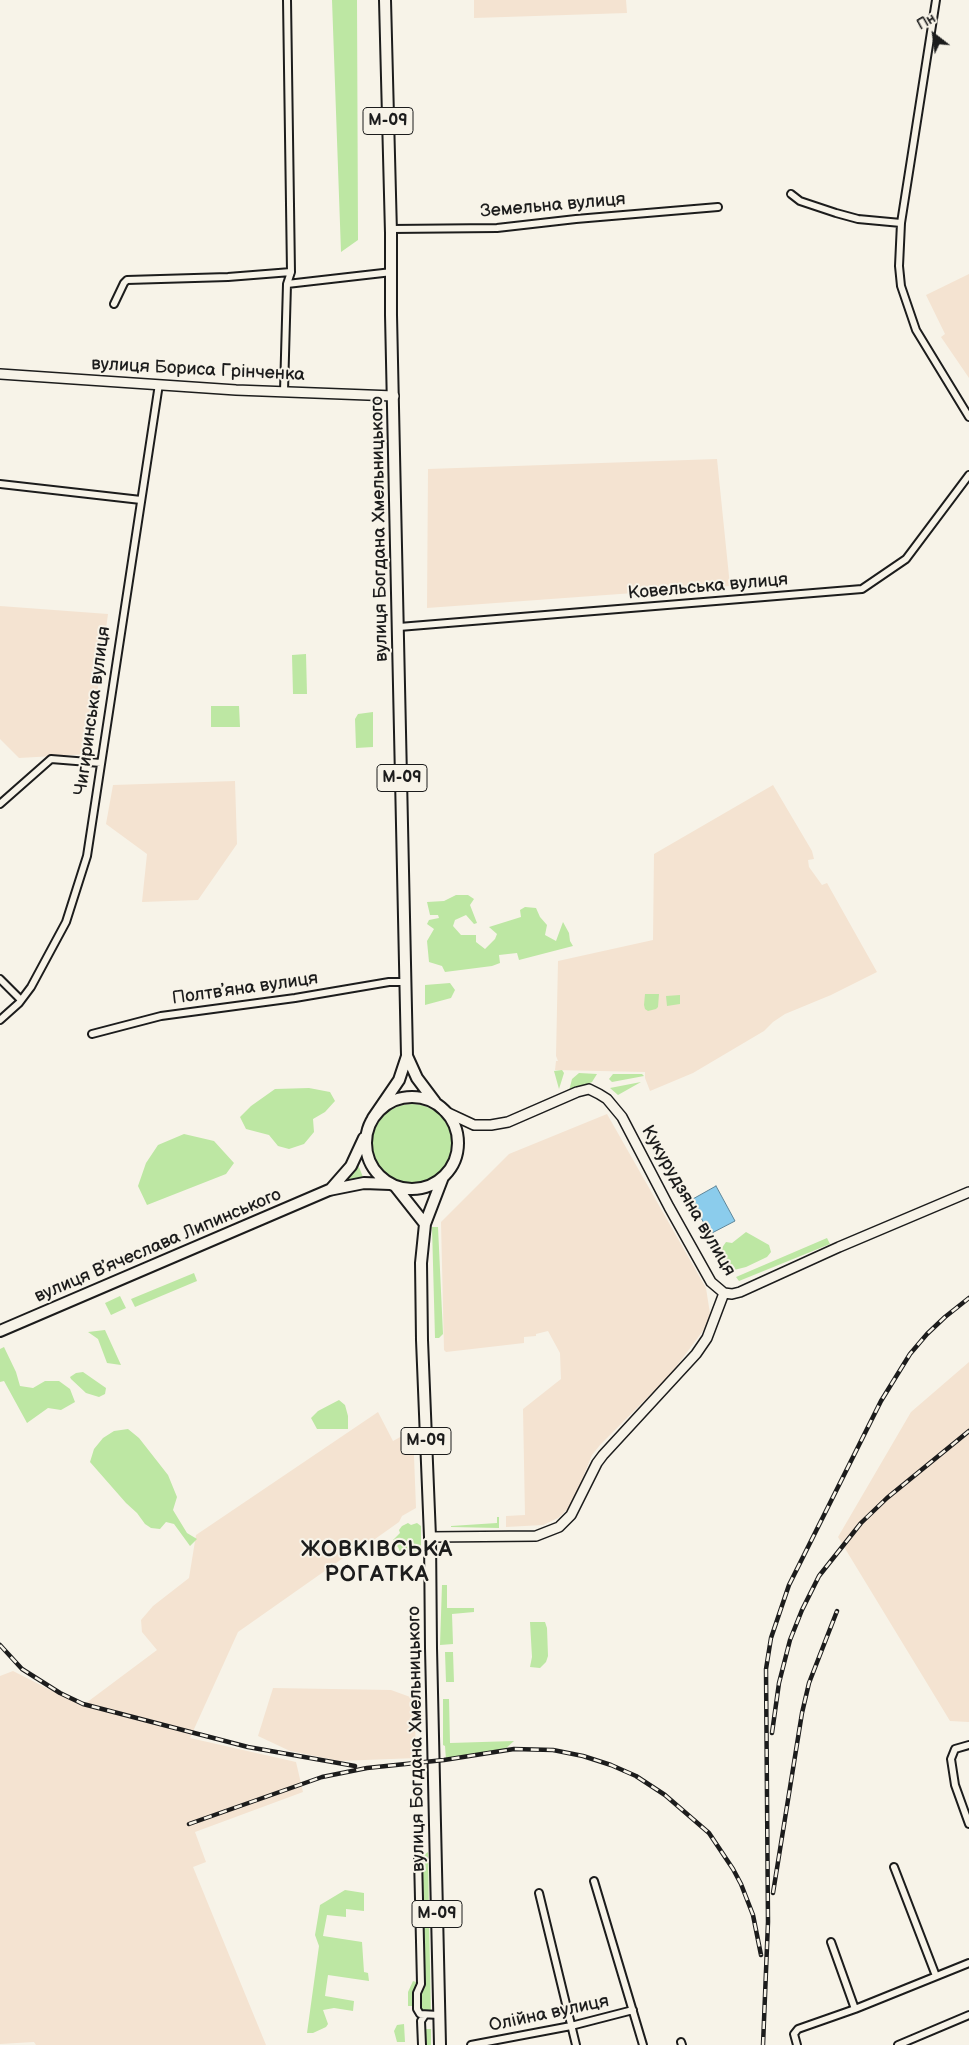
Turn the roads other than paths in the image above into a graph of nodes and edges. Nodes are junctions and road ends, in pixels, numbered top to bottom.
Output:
1 (385, 0) edge
2 (936, 0) edge
3 (287, 2) edge
4 (791, 194) dead end
5 (718, 207) dead end
6 (901, 223) junction
7 (391, 229) junction
8 (291, 272) junction
9 (392, 272) junction
10 (287, 284) junction
11 (114, 304) dead end
12 (0, 374) edge
13 (159, 384) junction
14 (284, 391) junction
15 (394, 396) junction
16 (969, 417) edge
17 (969, 475) edge
18 (0, 484) edge
19 (140, 500) junction
20 (399, 627) junction
21 (101, 763) junction
22 (0, 804) edge
23 (0, 979) edge
24 (405, 982) junction
25 (20, 1000) junction
26 (0, 1020) edge
27 (92, 1034) dead end
28 (407, 1056) junction
29 (442, 1108) junction
30 (373, 1118) junction
31 (367, 1133) junction
32 (443, 1177) junction
33 (393, 1185) junction
34 (329, 1190) junction
35 (969, 1192) edge
36 (425, 1224) junction
37 (724, 1293) junction
38 (0, 1331) edge
39 (430, 1537) junction
40 (969, 1745) edge
41 (969, 1824) edge
42 (418, 1857) dead end
43 (894, 1867) dead end
44 (594, 1881) dead end
45 (539, 1893) dead end
46 (831, 1942) dead end
47 (969, 1962) edge
48 (936, 1976) junction
49 (855, 2009) junction
50 (633, 2010) junction
51 (425, 2015) junction
52 (439, 2015) junction
53 (969, 2015) edge
54 (571, 2026) junction
55 (512, 2042) edge
56 (422, 2045) edge
57 (440, 2045) edge
58 (471, 2045) edge
59 (576, 2045) edge
60 (643, 2045) edge
61 (797, 2045) edge
62 (898, 2045) edge

1 - 7 main road, вулиця Богдана Хмельницького / М-09
2 - 6 street
3 - 8 street
4 - 6 street
5 - 7 street, Земельна вулиця
6 - 16 street
7 - 9 main road, вулиця Богдана Хмельницького / М-09
8 - 10 street
8 - 11 street
9 - 10 street
9 - 15 main road, вулиця Богдана Хмельницького / М-09
10 - 14 street
12 - 13 main road, вулиця Бориса Грінченка
13 - 14 main road, вулиця Бориса Грінченка
13 - 19 street, Чигиринська вулиця
14 - 15 main road, вулиця Бориса Грінченка
15 - 20 main road, вулиця Богдана Хмельницького / М-09
17 - 20 street, Ковельська вулиця
18 - 19 street
19 - 21 street, Чигиринська вулиця
20 - 24 main road, вулиця Богдана Хмельницького / М-09
21 - 22 street
21 - 25 street, Чигиринська вулиця
23 - 25 street
24 - 27 street, Полтвʼяна вулиця
24 - 28 main road, вулиця Богдана Хмельницького / М-09
25 - 26 street, Чигиринська вулиця
28 - 29 main road, вулиця Богдана Хмельницького / М-09
28 - 30 main road, вулиця Богдана Хмельницького / М-09
29 - 30 main road
29 - 32 main road, М-09
29 - 37 main road, Кукурудзяна вулиця
30 - 31 main road, М-09
31 - 33 main road, М-09
31 - 34 main road, вулиця Вʼячеслава Липинського
32 - 33 main road
32 - 36 main road, вулиця Богдана Хмельницького / М-09
33 - 34 main road, вулиця Вʼячеслава Липинського
33 - 36 main road, М-09
34 - 38 main road, вулиця Вʼячеслава Липинського
35 - 37 main road, Кукурудзяна вулиця
36 - 39 main road, вулиця Богдана Хмельницького / М-09
37 - 39 main road
39 - 52 main road, вулиця Богдана Хмельницького / М-09
40 - 41 street
42 - 51 street
43 - 48 street
44 - 50 street
45 - 54 street
46 - 49 street
47 - 48 street
48 - 49 street
49 - 61 street
50 - 54 street, Олійна вулиця
50 - 60 street
51 - 52 street
51 - 56 street
52 - 57 main road, вулиця Богдана Хмельницького / М-09
53 - 62 street
54 - 55 street, Олійна вулиця
54 - 59 street
55 - 58 street, Олійна вулиця

